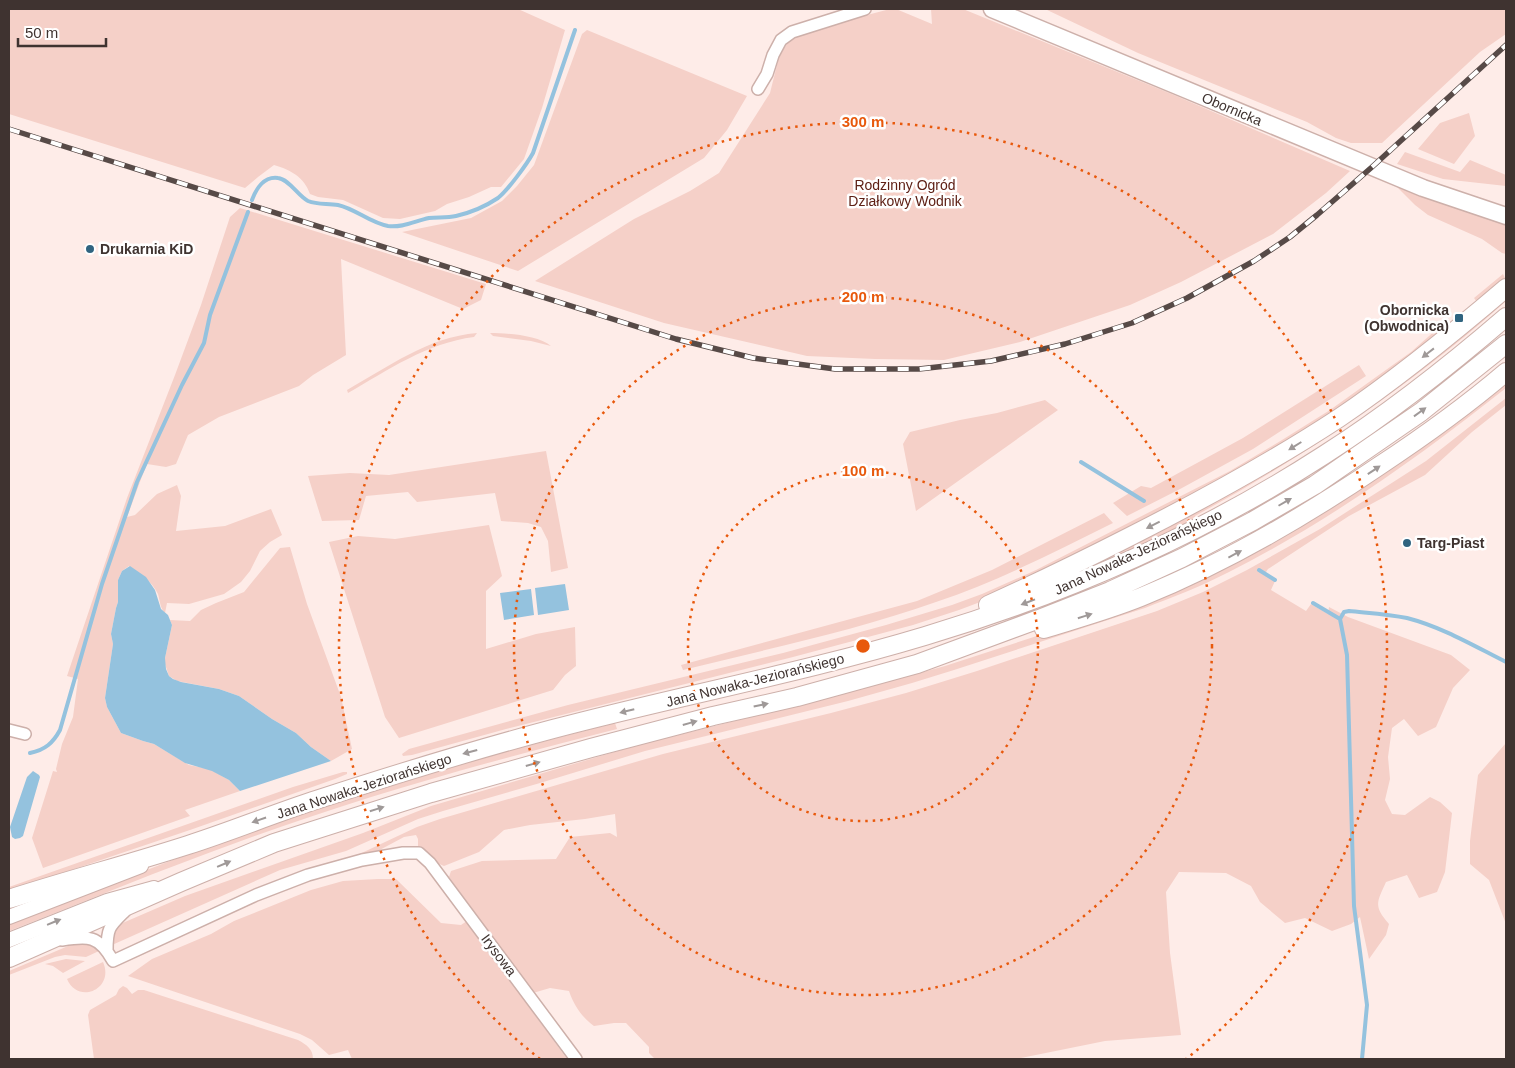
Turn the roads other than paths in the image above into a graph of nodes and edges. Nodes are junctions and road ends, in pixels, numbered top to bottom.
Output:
1 (865, 9) edge
2 (992, 9) edge
3 (758, 89) dead end
4 (1474, 205) junction
5 (1506, 208) edge
6 (1506, 216) edge
7 (1506, 288) edge
8 (1506, 317) edge
9 (1506, 344) edge
10 (1506, 372) edge
11 (929, 635) junction
12 (920, 663) junction
13 (9, 730) edge
14 (25, 734) dead end
15 (190, 844) junction
16 (179, 883) junction
17 (9, 899) edge
18 (132, 904) junction
19 (9, 917) edge
20 (9, 940) edge
21 (45, 943) junction
22 (107, 950) junction
23 (9, 958) edge
24 (576, 1059) edge

1 - 3 street
2 - 4 main road, Obornicka
4 - 5 main road, Obornicka
4 - 6 main road, Obornicka
7 -> 11 main road
8 -> 11 main road, Jana Nowaka-Jeziorańskiego
12 -> 9 main road, Jana Nowaka-Jeziorańskiego
12 -> 10 main road
11 -> 15 main road, Jana Nowaka-Jeziorańskiego
16 -> 12 main road, Jana Nowaka-Jeziorańskiego
13 - 14 street
15 - 17 main road
15 - 19 street, Jana Nowaka-Jeziorańskiego
16 - 18 main road
20 -> 16 street, Jana Nowaka-Jeziorańskiego
18 - 21 main road
18 - 22 street
21 - 22 street
21 - 23 main road
22 - 24 street, Irysowa

